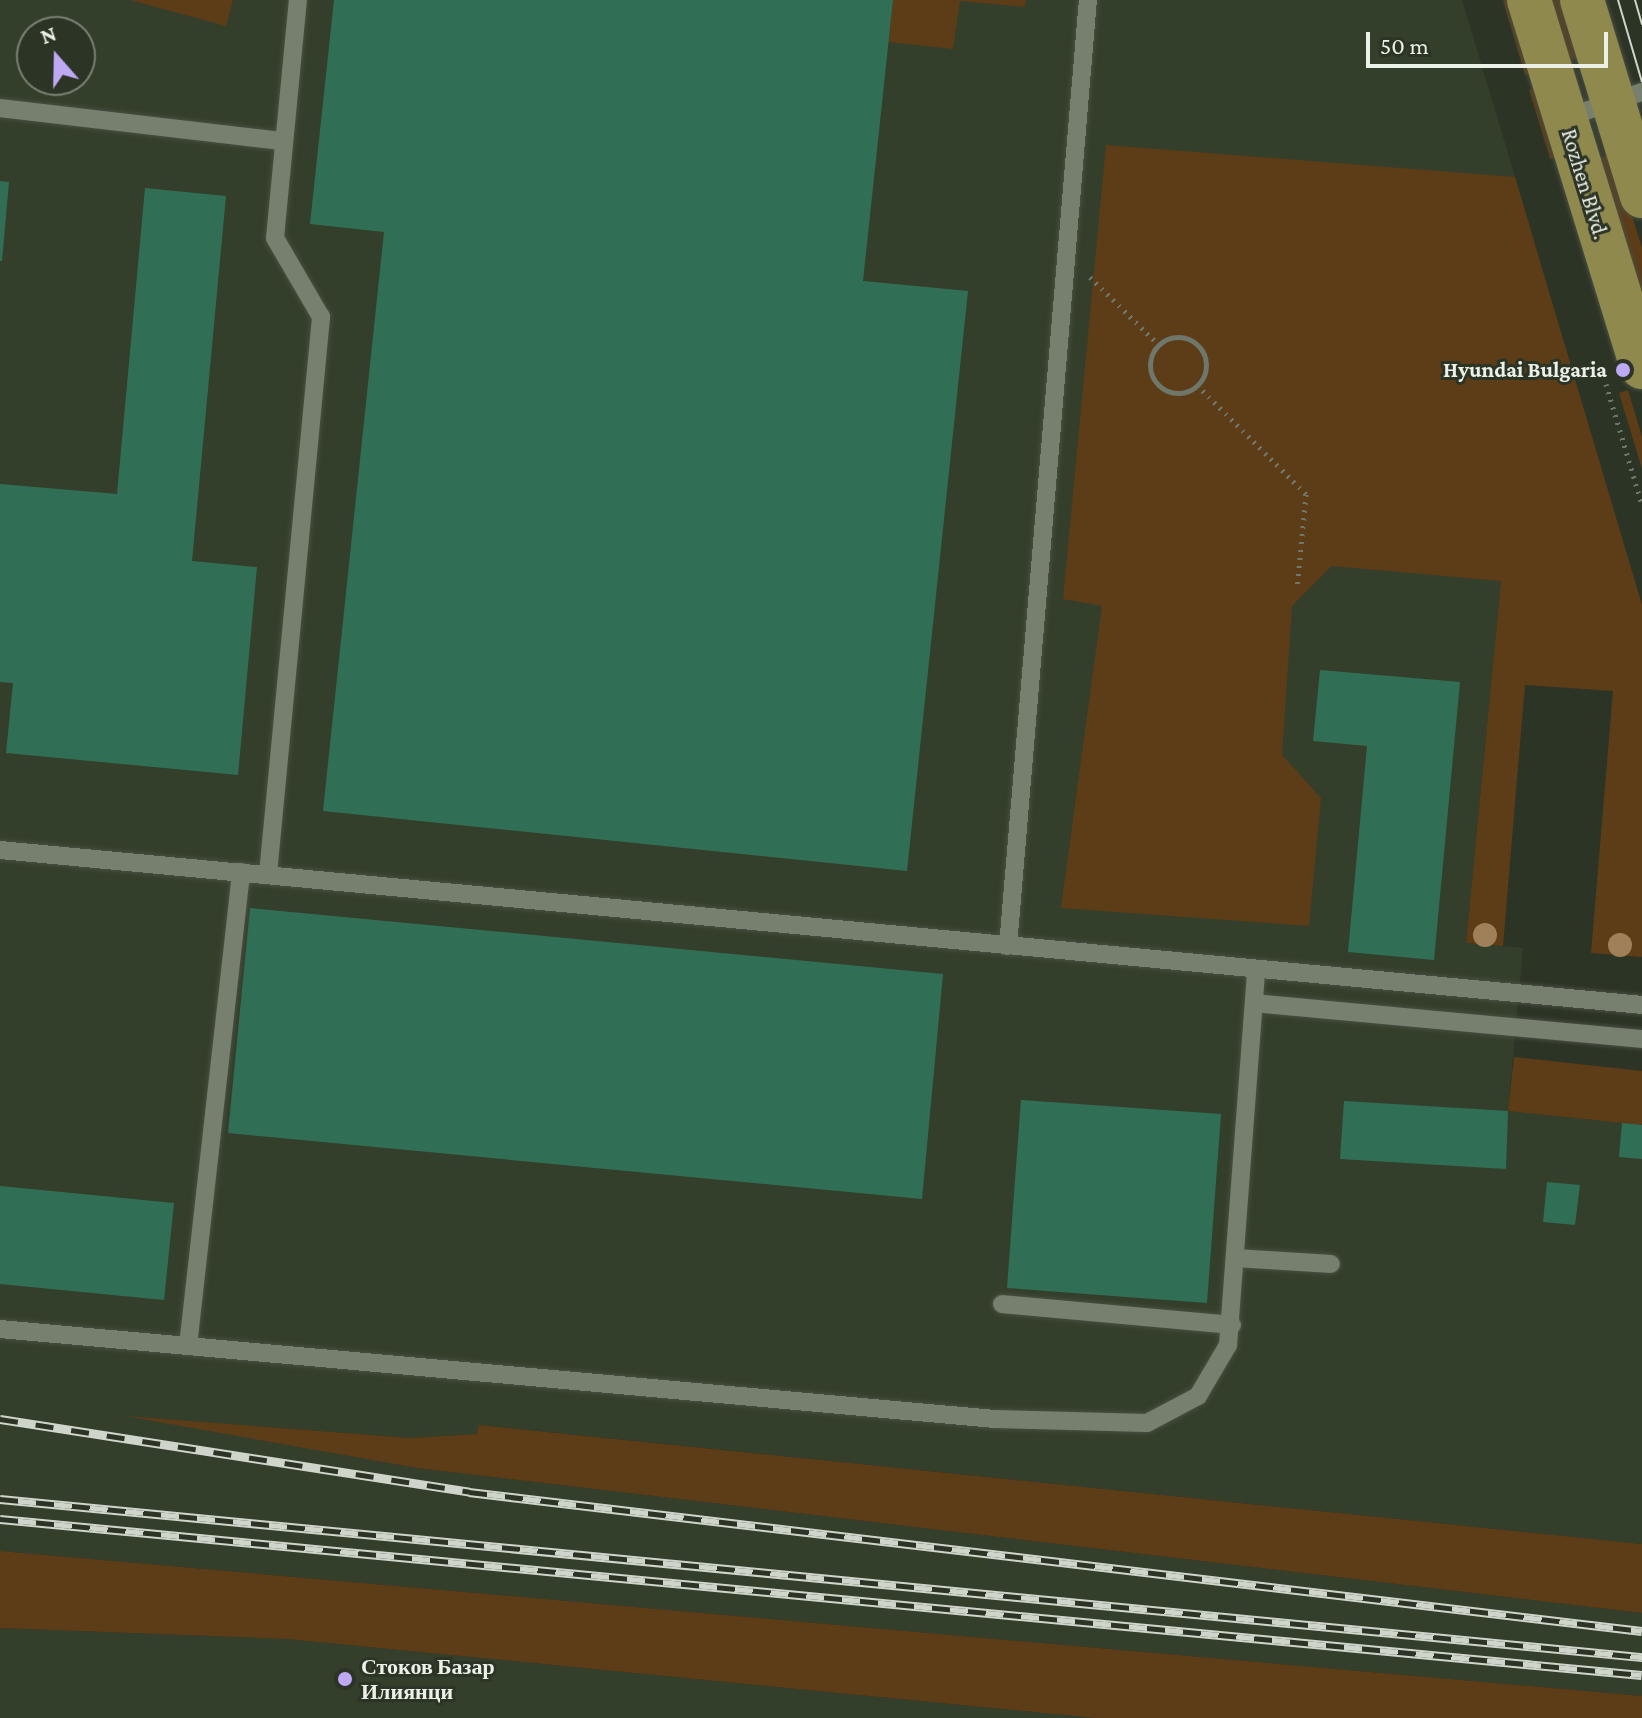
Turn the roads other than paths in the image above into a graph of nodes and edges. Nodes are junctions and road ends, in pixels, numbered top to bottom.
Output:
1 (298, 0) edge
2 (1088, 0) edge
3 (1529, 0) edge
4 (1582, 0) edge
5 (1627, 97) edge
6 (0, 108) edge
7 (1565, 118) junction
8 (283, 141) junction
9 (1642, 196) edge
10 (1642, 367) edge
11 (0, 850) edge
12 (241, 872) junction
13 (268, 874) junction
14 (1008, 946) junction
15 (1256, 970) junction
16 (1254, 1003) junction
17 (1642, 1005) edge
18 (1642, 1039) edge
19 (1236, 1258) junction
20 (1331, 1264) dead end
21 (1002, 1304) dead end
22 (1232, 1325) junction
23 (0, 1329) edge
24 (188, 1346) junction

1 - 8 lane
2 - 14 lane
3 - 7 main road, Rozhen Blvd.
4 - 5 main road
5 - 7 lane
5 - 9 main road
6 - 8 lane
7 - 10 main road, Rozhen Blvd.
8 - 13 lane
11 - 12 lane
12 - 13 lane
12 - 24 lane
13 - 14 lane
14 - 15 lane
15 - 16 lane
15 - 17 lane
16 - 18 lane
16 - 19 lane
19 - 20 lane
19 - 22 lane
21 - 22 lane
22 - 24 lane
23 - 24 lane

